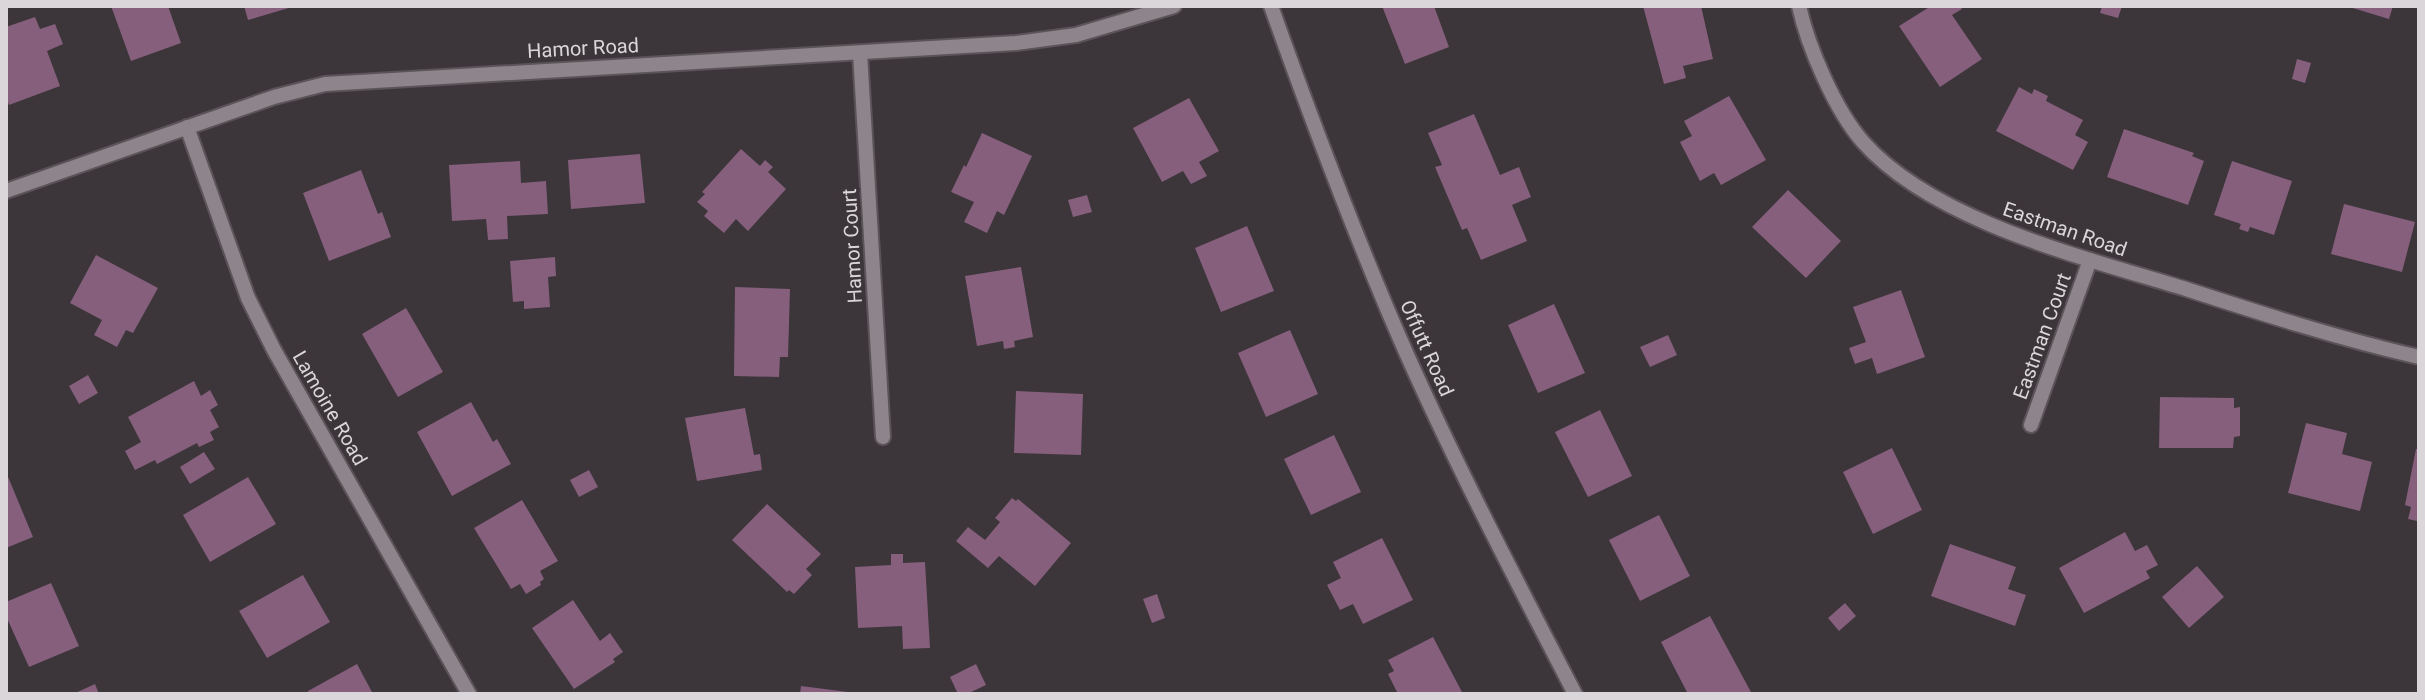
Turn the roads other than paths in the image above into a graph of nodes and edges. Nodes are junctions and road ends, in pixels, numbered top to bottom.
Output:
1 (1174, 6) edge
2 (1271, 6) edge
3 (1799, 6) edge
4 (860, 53) junction
5 (187, 127) junction
6 (6, 191) edge
7 (2090, 260) junction
8 (2419, 357) edge
9 (2031, 425) dead end
10 (883, 437) dead end
11 (469, 694) edge
12 (1575, 694) edge

1 - 4 street, Hamor Road
2 - 12 street, Offutt Road
3 - 7 street, Eastman Road
4 - 5 street, Hamor Road
4 - 10 street, Hamor Court
5 - 6 street, Hamor Road
5 - 11 street, Lamoine Road
7 - 8 street, Eastman Road
7 - 9 street, Eastman Court

